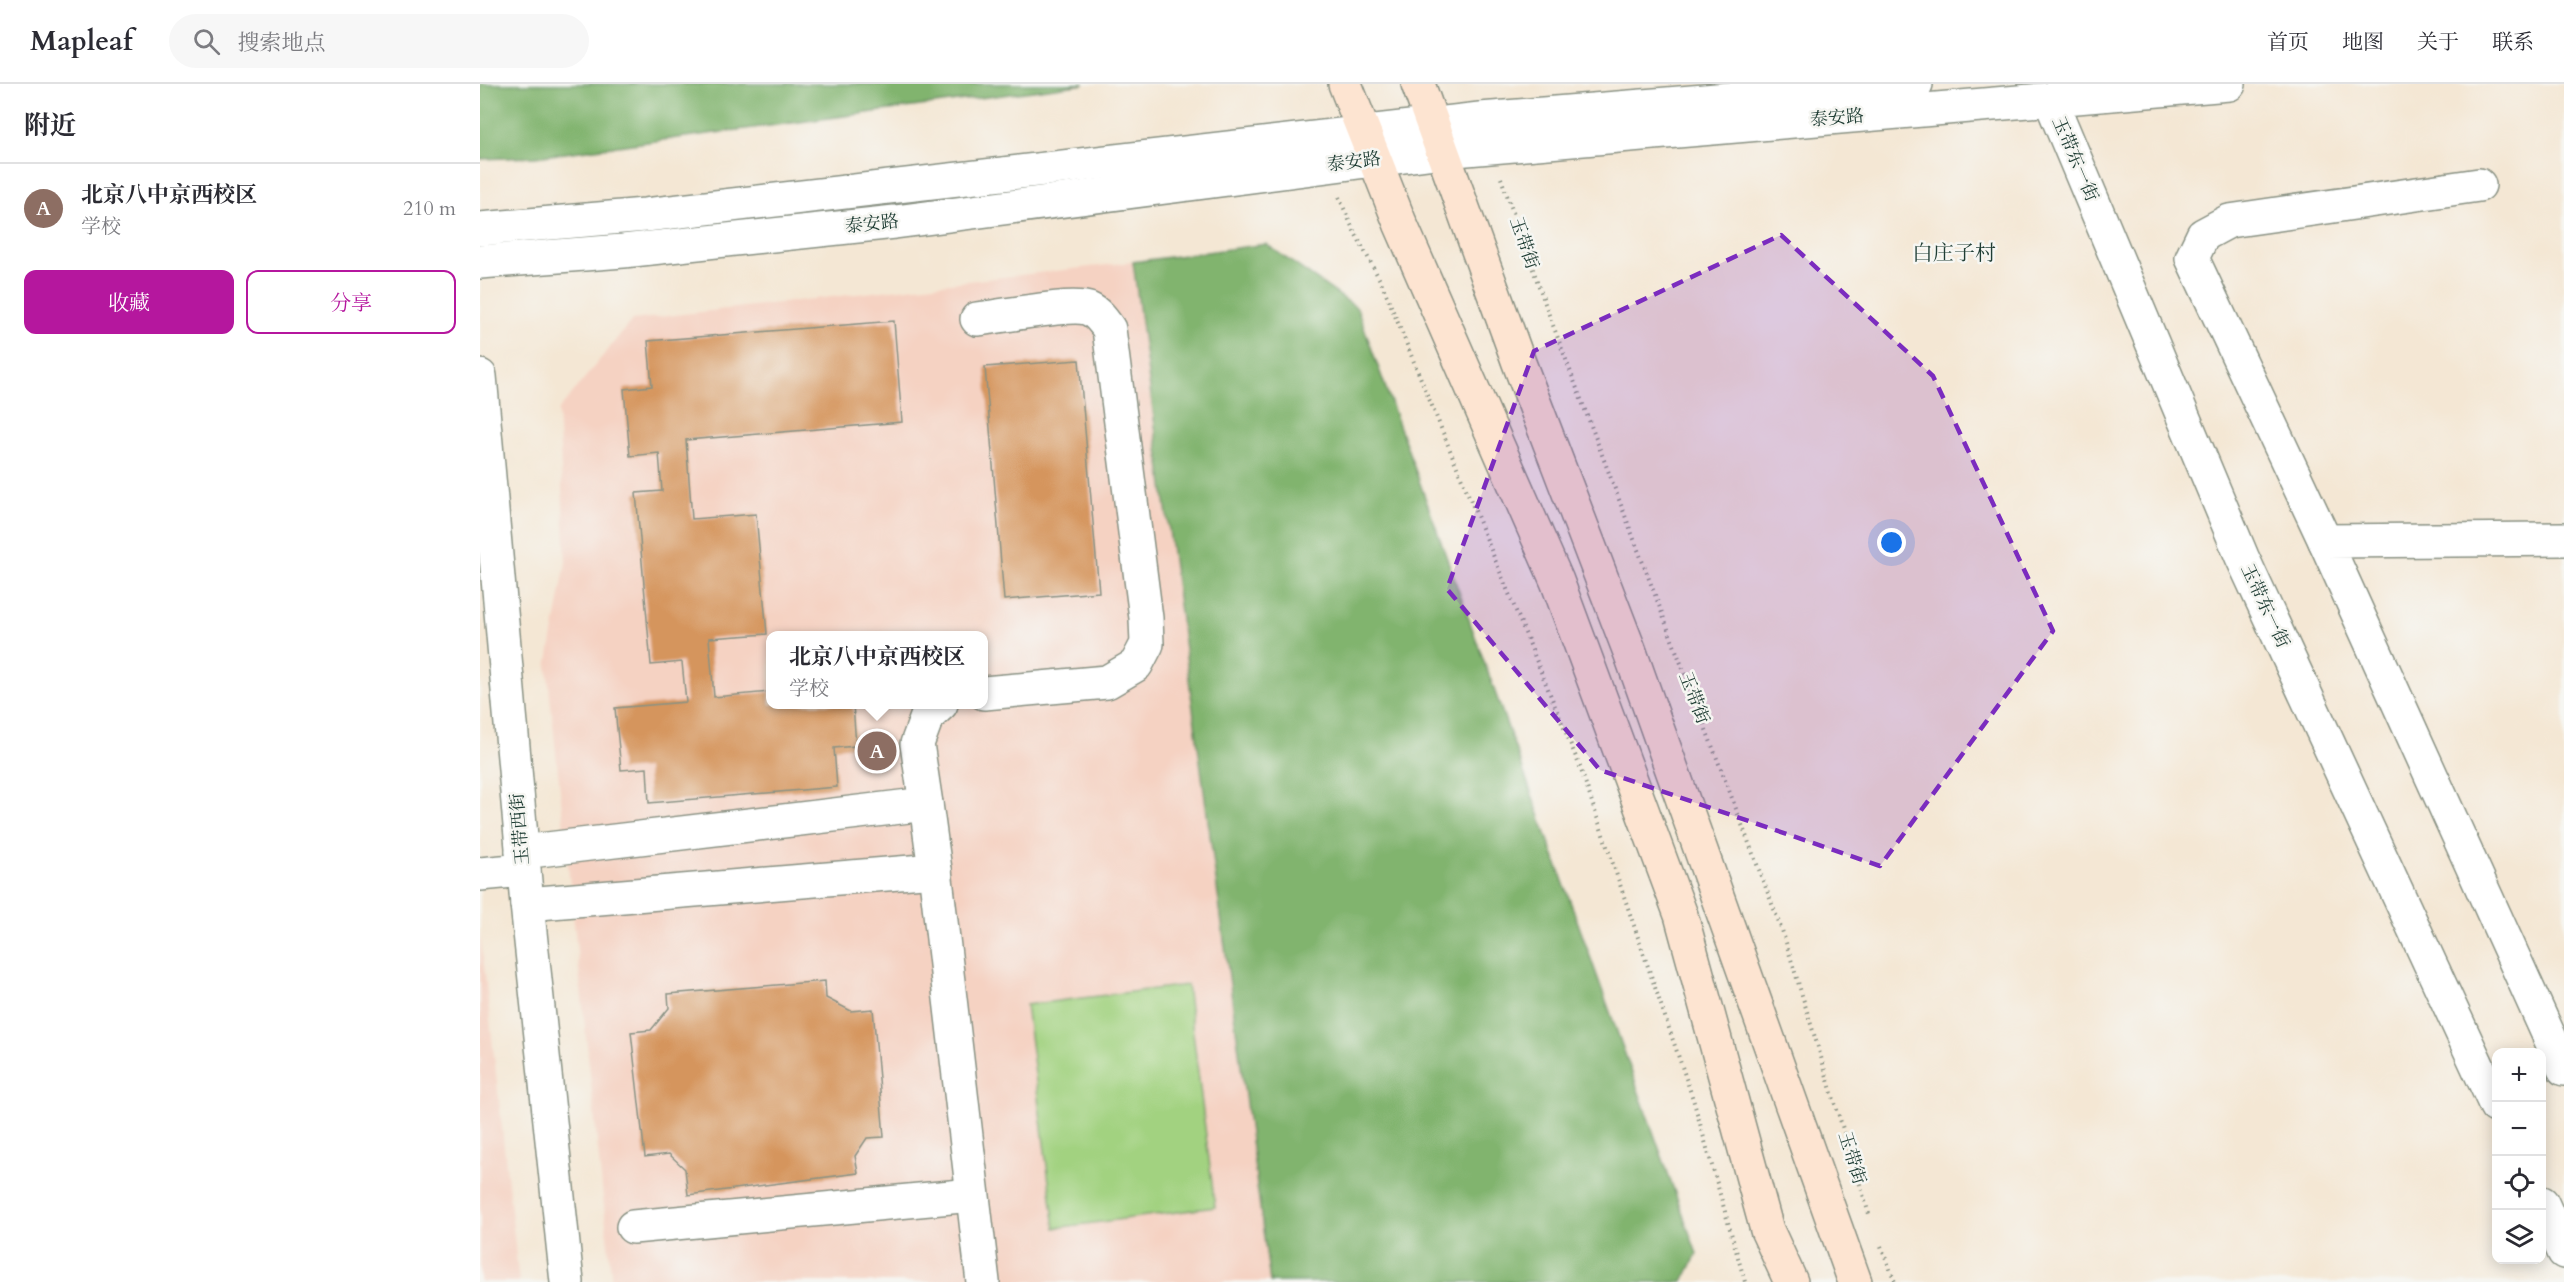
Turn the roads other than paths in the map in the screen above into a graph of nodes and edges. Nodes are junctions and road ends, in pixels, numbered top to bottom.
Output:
1 (1345, 84) edge
2 (1418, 84) edge
3 (1916, 84) edge
4 (2229, 84) edge
5 (2050, 99) junction
6 (1439, 138) junction
7 (1369, 146) junction
8 (2479, 185) dead end
9 (480, 229) edge
10 (480, 262) edge
11 (977, 320) dead end
12 (480, 376) edge
13 (2564, 539) edge
14 (2325, 541) junction
15 (988, 693) edge
16 (937, 709) edge
17 (926, 804) junction
18 (523, 861) junction
19 (935, 870) junction
20 (480, 874) edge
21 (526, 904) junction
22 (2564, 1069) edge
23 (2494, 1102) edge
24 (972, 1195) junction
25 (2544, 1210) edge
26 (633, 1227) dead end
27 (2564, 1252) edge
28 (567, 1282) edge
29 (983, 1282) edge
30 (1791, 1282) edge
31 (1855, 1282) edge

1 - 7 main road
2 - 6 main road
3 - 6 street, 泰安路
4 - 5 street, 泰安路
5 - 6 street, 泰安路
5 - 23 street, 玉带东一街
6 - 7 street, 泰安路
6 - 31 main road
7 - 9 street, 泰安路
7 - 10 street, 泰安路
7 - 30 main road
8 - 14 street
11 - 15 street
12 - 18 street, 玉带西街
13 - 14 street
14 - 22 street
16 - 17 street
17 - 18 street
17 - 19 street
18 - 20 street
18 - 21 street, 玉带西街
19 - 21 street
19 - 24 street
21 - 28 street, 玉带西街
24 - 26 street
24 - 29 street
25 - 27 street

